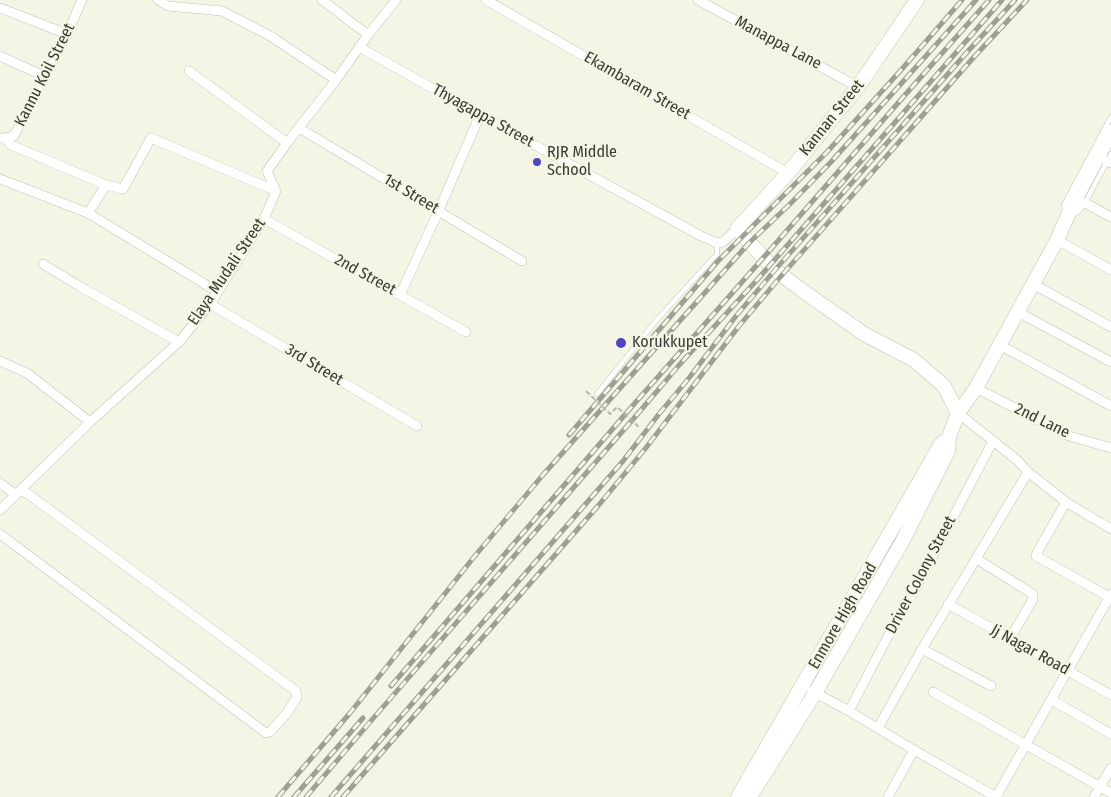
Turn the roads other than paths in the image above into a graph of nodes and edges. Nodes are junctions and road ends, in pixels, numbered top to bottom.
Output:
1 (82, 0) edge
2 (158, 0) edge
3 (322, 0) edge
4 (396, 0) edge
5 (486, 0) edge
6 (698, 0) edge
7 (917, 0) edge
8 (0, 8) edge
9 (67, 34) junction
10 (368, 35) junction
11 (359, 47) junction
12 (0, 56) edge
13 (189, 71) dead end
14 (44, 76) junction
15 (336, 80) junction
16 (858, 87) junction
17 (480, 115) junction
18 (1111, 117) edge
19 (299, 128) junction
20 (1111, 132) edge
21 (3, 138) edge
22 (287, 143) junction
23 (1110, 159) edge
24 (788, 173) junction
25 (0, 179) edge
26 (106, 185) junction
27 (276, 191) junction
28 (1075, 209) junction
29 (439, 210) junction
30 (88, 213) junction
31 (1111, 217) edge
32 (264, 219) junction
33 (737, 229) junction
34 (1057, 240) junction
35 (716, 243) junction
36 (522, 261) dead end
37 (44, 264) dead end
38 (1111, 270) edge
39 (1033, 284) junction
40 (218, 292) junction
41 (400, 295) junction
42 (210, 304) junction
43 (1018, 312) junction
44 (1111, 327) edge
45 (466, 332) dead end
46 (179, 342) junction
47 (1000, 344) junction
48 (0, 361) edge
49 (1111, 362) edge
50 (976, 388) junction
51 (597, 394) dead end
52 (1111, 406) edge
53 (958, 414) junction
54 (90, 422) junction
55 (417, 426) dead end
56 (993, 441) junction
57 (1111, 448) edge
58 (1028, 472) junction
59 (0, 484) edge
60 (18, 492) junction
61 (1066, 502) junction
62 (0, 510) edge
63 (1111, 529) edge
64 (0, 534) edge
65 (976, 559) junction
66 (1110, 597) edge
67 (948, 604) junction
68 (1010, 639) junction
69 (922, 649) junction
70 (1068, 671) junction
71 (991, 686) dead end
72 (809, 689) junction
73 (933, 692) dead end
74 (1111, 695) edge
75 (1052, 700) junction
76 (849, 711) junction
77 (878, 728) junction
78 (1111, 734) edge
79 (1026, 744) junction
80 (914, 750) junction
81 (1111, 768) edge
82 (1100, 787) junction
83 (1111, 793) edge
84 (738, 797) edge
85 (750, 797) edge
86 (888, 797) edge
87 (1094, 797) edge

1 - 9 street, Kannu Koil Street
2 - 15 street
3 - 10 street
4 - 10 street
5 - 24 street, Ekambaram Street
6 - 16 street, Manappa Lane
7 - 16 main road, Kannan Street
8 - 9 street
9 - 14 street, Kannu Koil Street
10 - 11 street
11 - 15 street
11 - 17 street, Thyagappa Street
12 - 14 street
13 - 22 street
14 - 21 street, Kannu Koil Street
15 - 19 street
16 - 24 main road, Kannan Street
17 - 29 street
17 - 35 street, Thyagappa Street
18 - 28 lane
19 - 22 street
19 - 29 street, 1st Street
20 - 28 main road, Enmore High Road
21 - 26 street
22 - 27 street
23 - 28 lane
24 - 33 main road, Kannan Street
25 - 30 street
26 - 27 street
26 - 30 street
27 - 32 street, Elaya Mudali Street
28 - 31 street
28 - 34 main road, Enmore High Road
29 - 36 street, 1st Street
29 - 41 street
30 - 40 street
32 - 40 street, Elaya Mudali Street
32 - 41 street, 2nd Street
33 - 35 street
33 - 53 main road
34 - 38 street
34 - 39 main road, Enmore High Road
35 - 51 lane
37 - 46 street
39 - 43 main road, Enmore High Road
39 - 44 street
40 - 42 street, Elaya Mudali Street
41 - 45 street, 2nd Street
42 - 46 street, Elaya Mudali Street
42 - 55 street, 3rd Street
43 - 47 main road, Enmore High Road
43 - 49 street
46 - 54 street, Elaya Mudali Street
47 - 50 main road, Enmore High Road
47 - 52 street
48 - 54 street
50 - 53 main road, Enmore High Road
50 - 57 street, 2nd Lane
53 - 56 street
53 - 72 main road, Enmore High Road
54 - 60 street, Elaya Mudali Street
56 - 58 street
56 - 76 street, Driver Colony Street
58 - 61 street
58 - 65 street
59 - 60 street
60 - 62 street, Elaya Mudali Street
60 - 64 street
61 - 63 street
61 - 66 street
65 - 67 street
65 - 68 street
66 - 70 street
67 - 68 street, Jj Nagar Road
67 - 69 street
68 - 70 street, Jj Nagar Road
69 - 71 street
69 - 77 street
70 - 74 street, Jj Nagar Road
70 - 75 street
72 - 76 street
72 - 84 main road, Enmore High Road
72 - 85 main road, Enmore High Road
73 - 79 street
75 - 78 street
75 - 79 street
76 - 77 street
77 - 80 street
79 - 80 street
79 - 82 street
80 - 86 street
81 - 82 street
82 - 83 street
82 - 87 street

